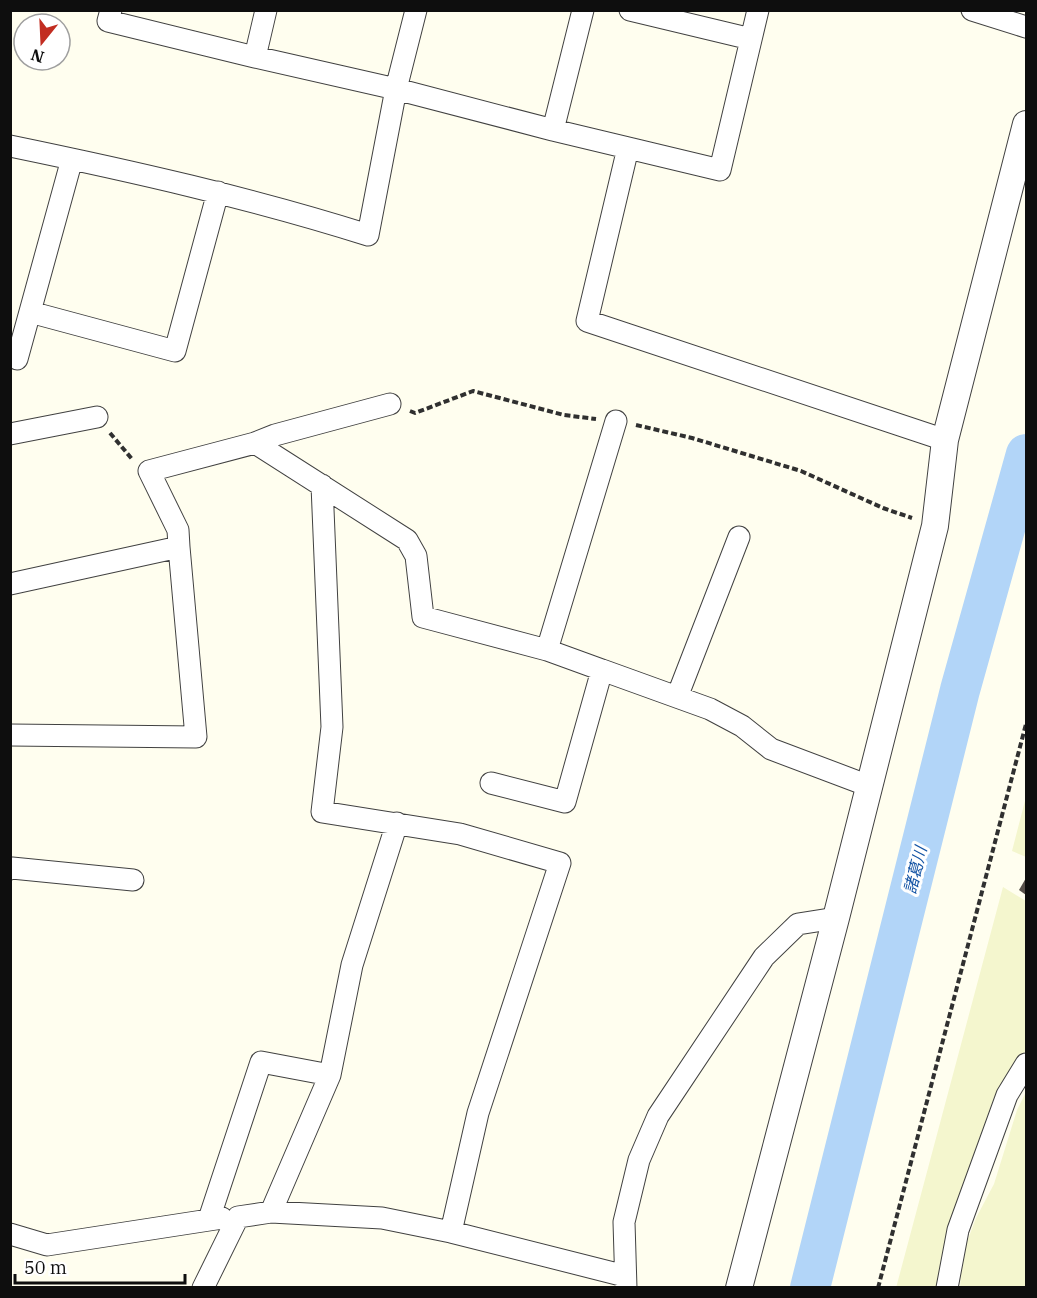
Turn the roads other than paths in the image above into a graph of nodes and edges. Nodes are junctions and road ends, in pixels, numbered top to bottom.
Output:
1 (111, 10) edge
2 (266, 10) edge
3 (416, 10) edge
4 (583, 10) edge
5 (630, 10) edge
6 (758, 10) edge
7 (972, 10) edge
8 (1026, 27) edge
9 (751, 39) junction
10 (255, 57) junction
11 (396, 89) junction
12 (1026, 124) edge
13 (554, 130) junction
14 (10, 146) edge
15 (628, 148) junction
16 (72, 159) junction
17 (218, 192) junction
18 (30, 312) junction
19 (17, 359) dead end
20 (390, 404) road end
21 (97, 417) road end
22 (616, 421) road end
23 (10, 434) edge
24 (945, 440) junction
25 (255, 444) junction
26 (322, 485) junction
27 (739, 537) dead end
28 (179, 547) junction
29 (10, 584) edge
30 (547, 650) junction
31 (603, 670) junction
32 (677, 697) junction
33 (10, 735) edge
34 (491, 783) dead end
35 (869, 786) junction
36 (397, 823) junction
37 (10, 869) edge
38 (133, 880) dead end
39 (836, 918) junction
40 (1026, 1064) edge
41 (330, 1075) junction
42 (271, 1212) junction
43 (238, 1216) junction
44 (209, 1219) junction
45 (452, 1232) junction
46 (10, 1234) edge
47 (625, 1282) edge
48 (203, 1287) edge
49 (739, 1287) edge
50 (947, 1287) edge

1 - 10 street
2 - 10 street
3 - 11 street
4 - 13 street
5 - 9 street
6 - 9 street
7 - 8 street
9 - 15 street
10 - 11 street
11 - 13 street
11 - 17 street
12 - 24 street
13 - 15 street
14 - 16 street
15 - 24 street
16 - 17 street
16 - 18 street
17 - 18 street
18 - 19 street
20 - 25 street
21 - 23 street
22 - 30 street
24 - 35 street
25 - 26 street
25 - 28 street
26 - 30 street
26 - 36 street
27 - 32 street
28 - 29 street
28 - 33 street
30 - 31 street
31 - 32 street
31 - 34 street
32 - 35 street
35 - 39 street
36 - 41 street
36 - 45 street
37 - 38 street
39 - 47 street
39 - 49 street
40 - 50 street
41 - 42 street
41 - 44 street
42 - 43 street
42 - 45 street
43 - 44 street
43 - 48 street
44 - 46 street
45 - 47 street

